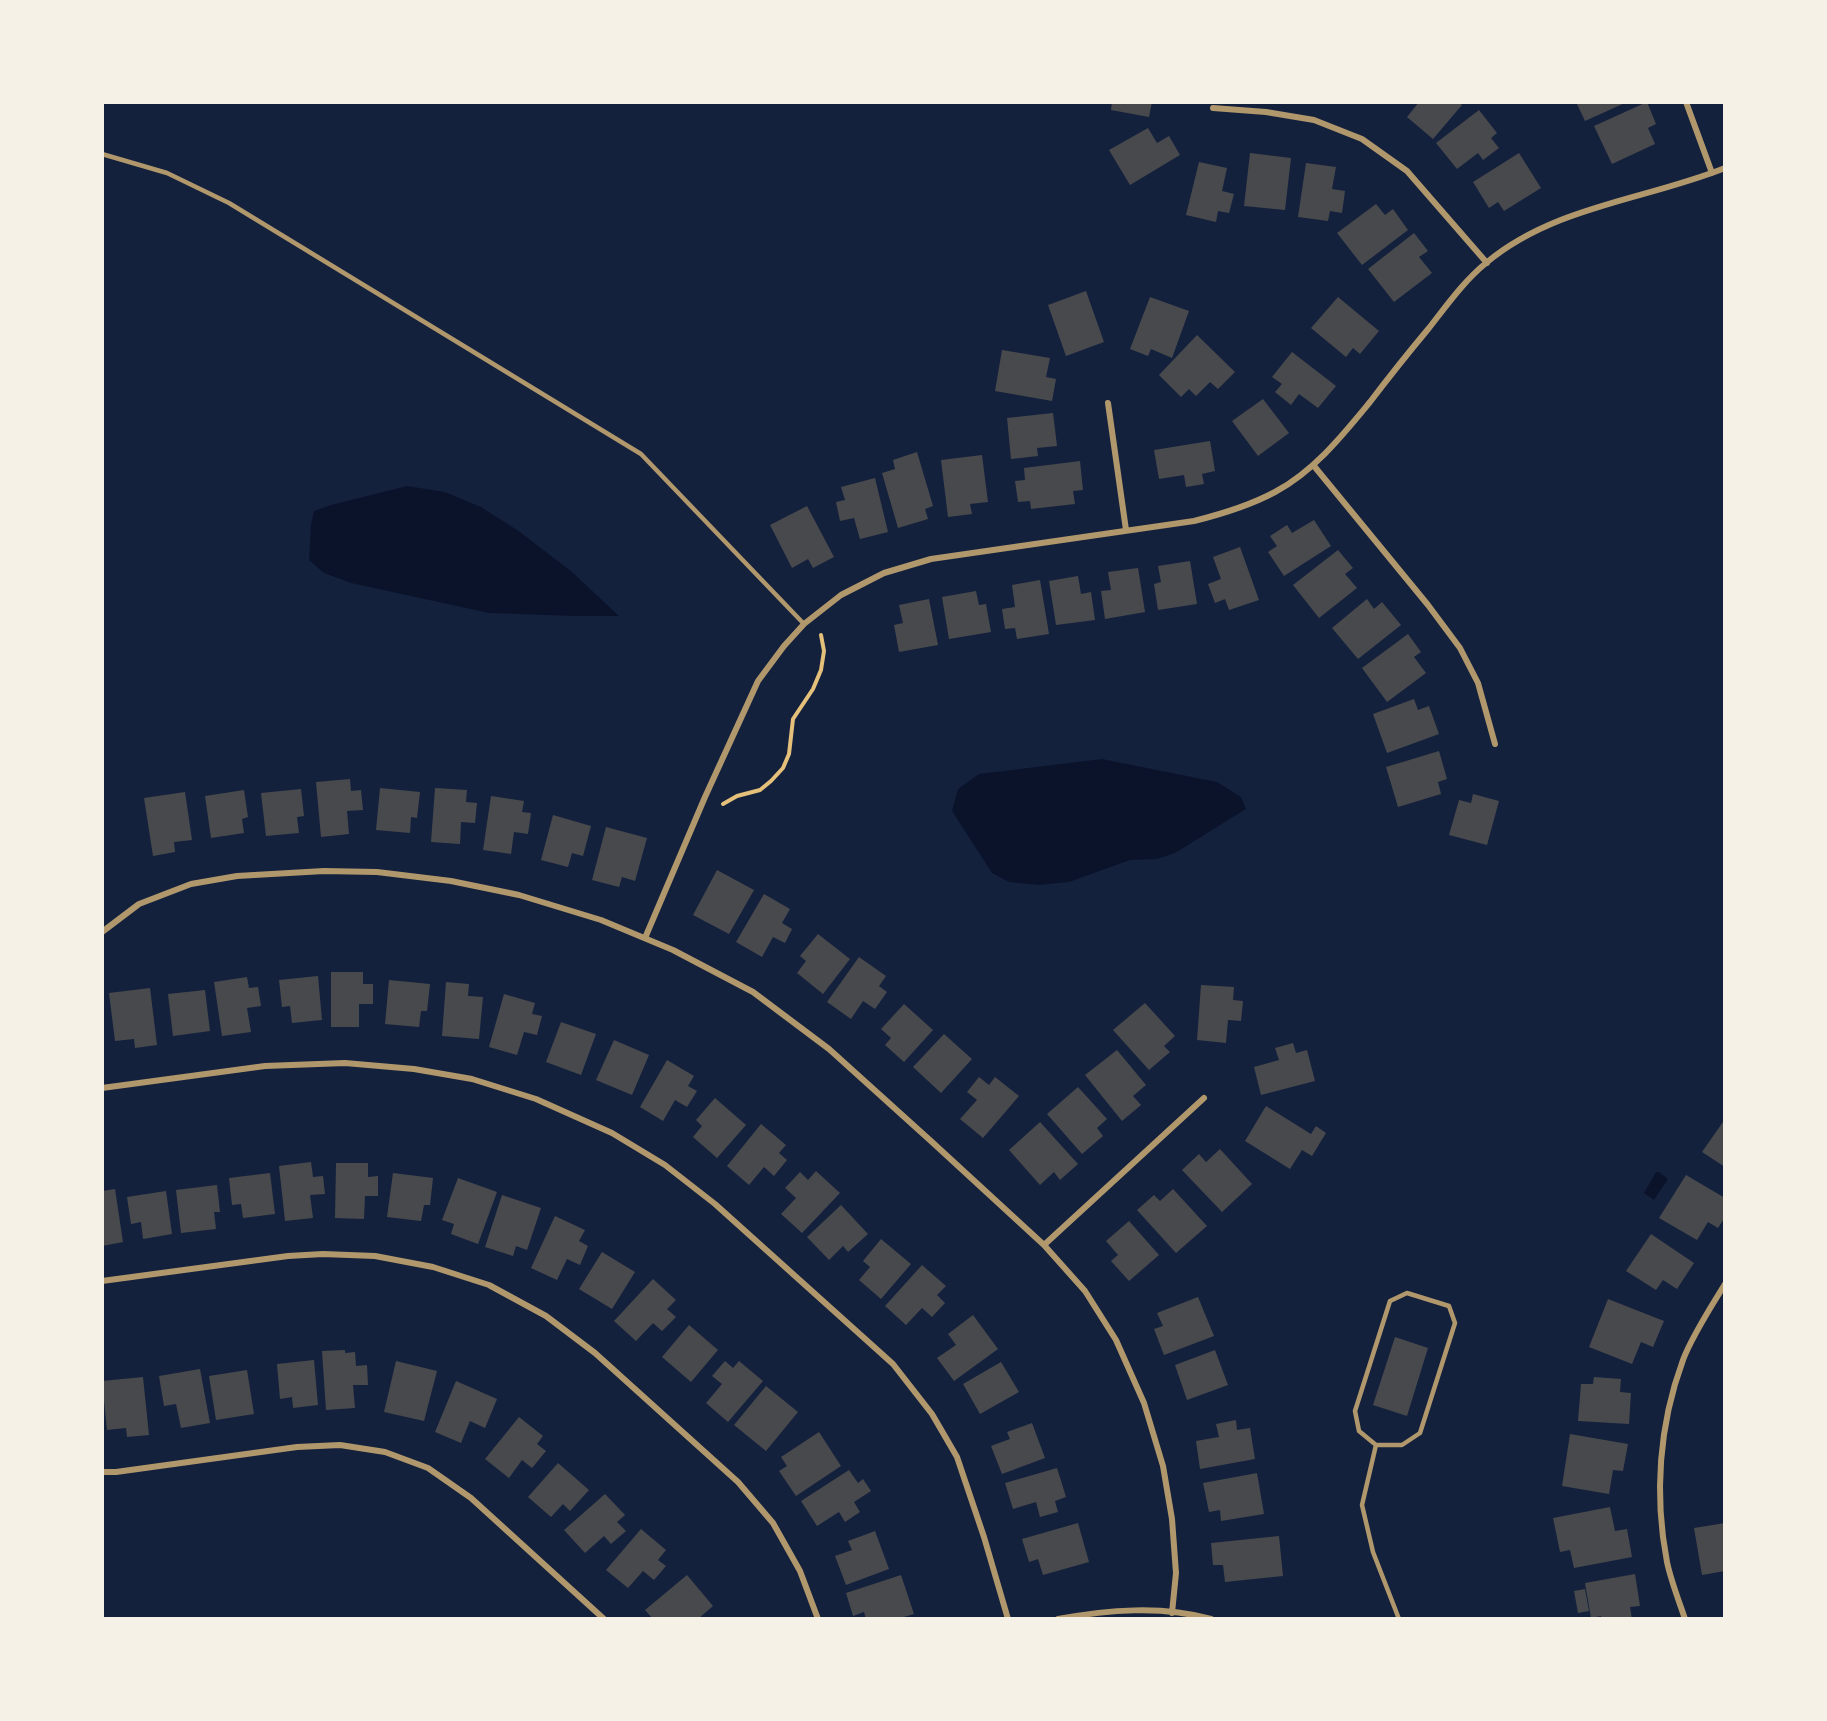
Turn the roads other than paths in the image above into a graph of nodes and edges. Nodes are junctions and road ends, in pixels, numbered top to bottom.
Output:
1 (1686, 102) edge
2 (1212, 108) dead end
3 (102, 154) edge
4 (1725, 168) edge
5 (1712, 173) junction
6 (1487, 263) junction
7 (1108, 403) dead end
8 (1314, 466) junction
9 (1126, 530) junction
10 (804, 624) junction
11 (1495, 744) dead end
12 (102, 932) edge
13 (645, 938) junction
14 (102, 1088) edge
15 (1204, 1098) dead end
16 (1044, 1245) junction
17 (102, 1281) edge
18 (1725, 1284) edge
19 (1376, 1445) junction
20 (102, 1472) edge
21 (1172, 1613) junction
22 (604, 1619) edge
23 (818, 1619) edge
24 (1008, 1619) edge
25 (1058, 1619) edge
26 (1210, 1619) edge
27 (1399, 1619) edge
28 (1685, 1619) edge

1 - 5 street
2 - 6 street
3 - 10 lane
4 - 5 street
5 - 6 street
6 - 8 street
7 - 9 street
8 - 9 street
8 - 11 street
9 - 10 street
10 - 13 street
12 - 13 street
13 - 16 street
14 - 24 street
15 - 16 street
16 - 21 street
17 - 23 street
18 - 28 street
19 - 19 lane
19 - 27 lane
20 - 22 street
21 - 25 street
21 - 26 street

